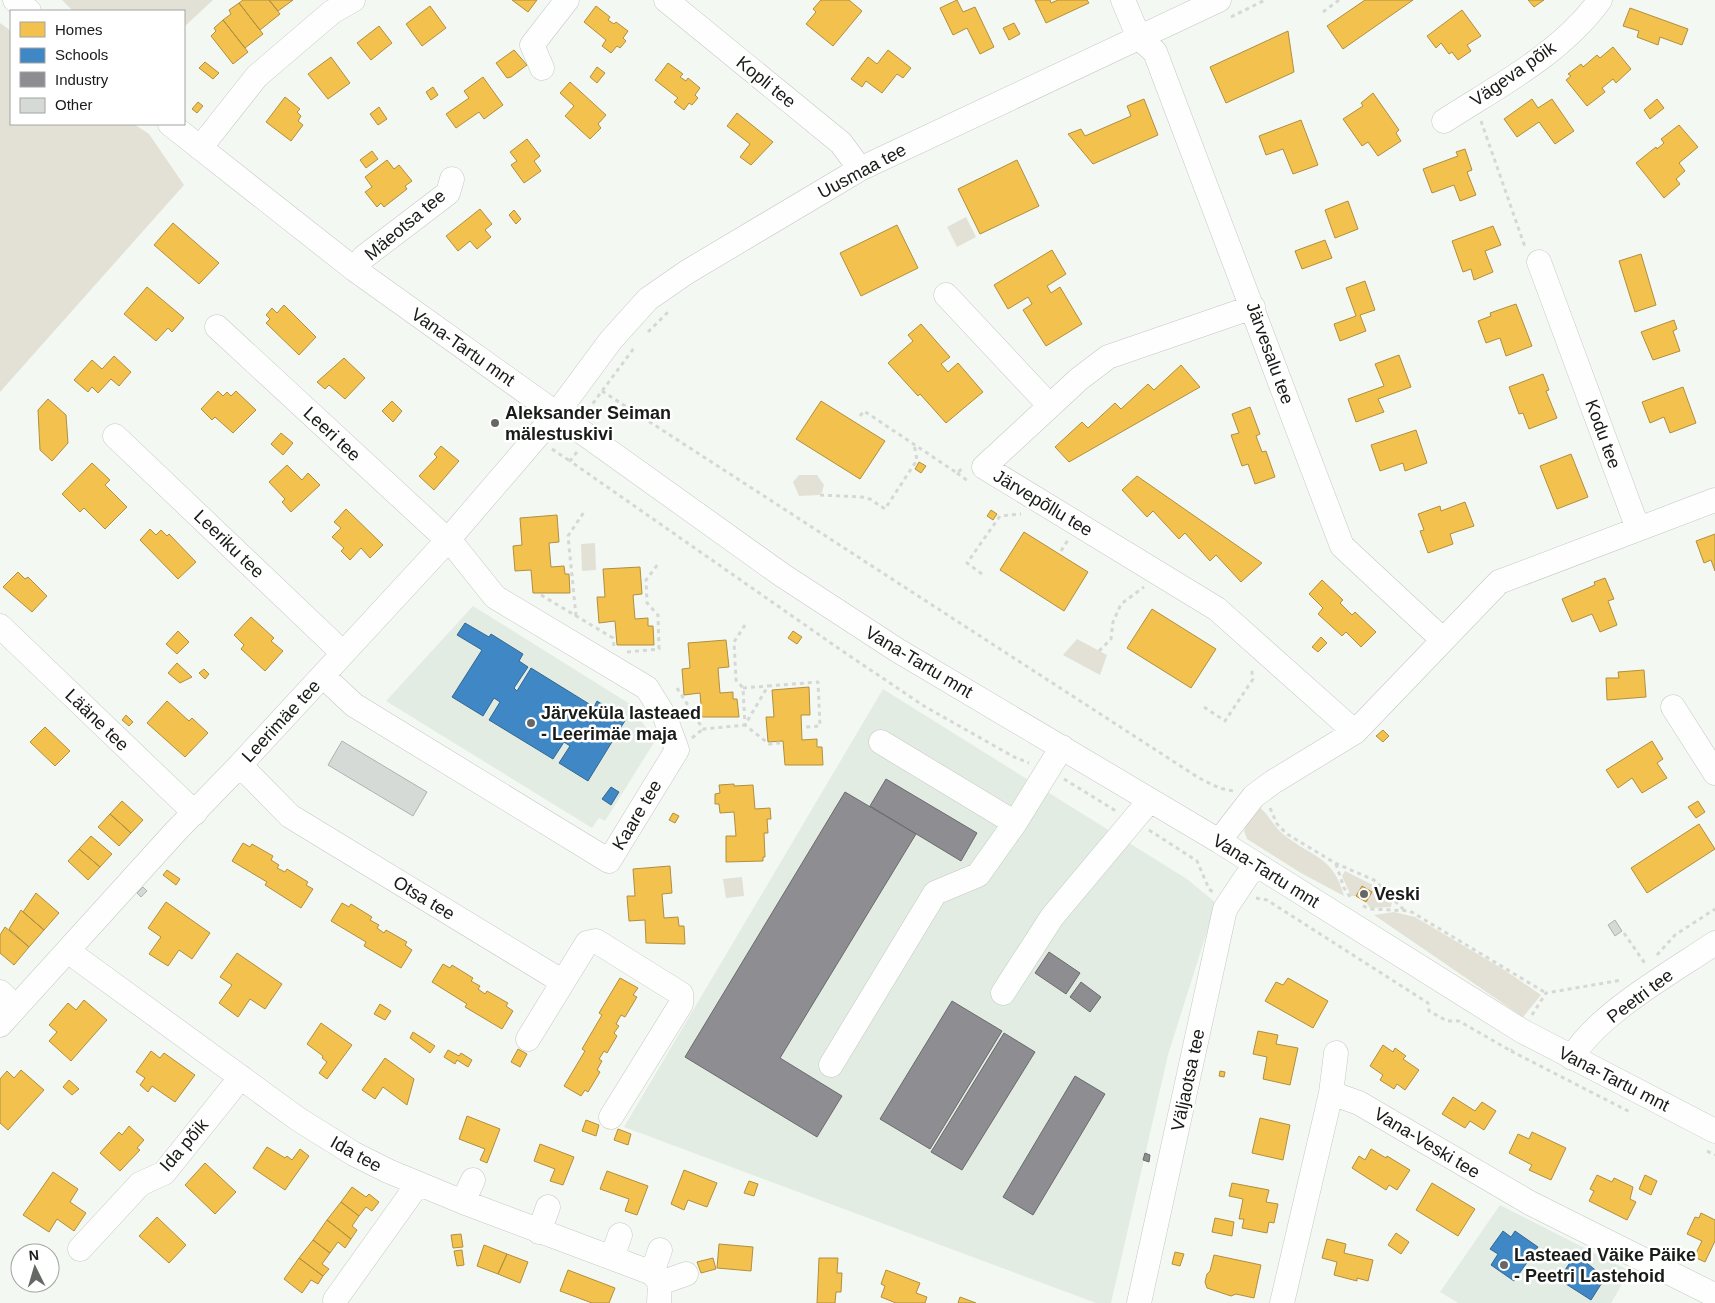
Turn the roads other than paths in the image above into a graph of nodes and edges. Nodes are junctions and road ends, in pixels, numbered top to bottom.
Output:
1 (15, 0) edge
2 (352, 0) edge
3 (567, 0) edge
4 (666, 0) edge
5 (1123, 0) edge
6 (1600, 0) edge
7 (328, 6) edge
8 (1224, 9) edge
9 (28, 10) edge
10 (1139, 38) junction
11 (542, 68) dead end
12 (1444, 122) dead end
13 (171, 125) edge
14 (200, 148) junction
15 (860, 169) junction
16 (452, 179) dead end
17 (1539, 262) road end
18 (354, 269) junction
19 (946, 295) dead end
20 (1253, 307) junction
21 (217, 327) dead end
22 (1050, 406) junction
23 (557, 413) junction
24 (115, 436) dead end
25 (1715, 500) edge
26 (1638, 529) junction
27 (447, 541) junction
28 (0, 626) edge
29 (1442, 640) junction
30 (343, 653) junction
31 (322, 676) junction
32 (1672, 707) dead end
33 (1355, 732) junction
34 (881, 742) dead end
35 (1062, 748) junction
36 (240, 766) junction
37 (1715, 773) edge
38 (1150, 800) junction
39 (195, 813) junction
40 (1015, 823) junction
41 (1219, 842) junction
42 (1255, 864) junction
43 (1353, 908) junction
44 (1715, 943) edge
45 (69, 952) junction
46 (563, 982) junction
47 (1447, 984) junction
48 (1003, 993) dead end
49 (8, 999) edge
50 (1517, 1021) junction
51 (0, 1025) edge
52 (528, 1039) dead end
53 (1336, 1053) dead end
54 (1572, 1058) junction
55 (831, 1065) dead end
56 (241, 1077) junction
57 (1331, 1093) junction
58 (611, 1117) dead end
59 (1711, 1141) edge
60 (473, 1180) dead end
61 (418, 1184) junction
62 (463, 1202) junction
63 (548, 1207) dead end
64 (539, 1232) junction
65 (620, 1235) dead end
66 (80, 1250) dead end
67 (660, 1250) dead end
68 (614, 1264) junction
69 (686, 1274) dead end
70 (657, 1286) edge
71 (1713, 1297) edge
72 (335, 1300) dead end
73 (1140, 1303) edge
74 (1282, 1303) edge

1 - 9 street
2 - 7 street
3 - 11 street
4 - 15 street, Kopli tee
5 - 10 street
6 - 12 street, Vägeva põik
7 - 14 street
8 - 10 street, Uusmaa tee
10 - 15 street, Uusmaa tee
10 - 20 street, Järvesalu tee
13 - 14 street, Vana-Tartu mnt
14 - 18 street, Vana-Tartu mnt
15 - 23 street, Uusmaa tee
16 - 18 street, Mäeotsa tee
17 - 26 street, Kodu tee
18 - 23 street, Vana-Tartu mnt
19 - 22 street
20 - 22 street, Järvepõllu tee
20 - 29 street, Järvesalu tee
21 - 27 street, Leeri tee
22 - 33 street, Järvepõllu tee
23 - 27 street, Leerimäe tee
23 - 35 street, Vana-Tartu mnt
24 - 30 street, Leeriku tee
25 - 26 street
26 - 29 street
27 - 30 street, Leerimäe tee
27 - 31 street, Kaare tee
28 - 39 street, Lääne tee
29 - 33 street
30 - 31 street, Leerimäe tee
31 - 36 street, Leerimäe tee
32 - 37 street
33 - 41 street
34 - 40 street
35 - 38 street, Vana-Tartu mnt
35 - 40 street
36 - 39 street, Leerimäe tee
36 - 46 street, Otsa tee
38 - 41 street, Vana-Tartu mnt
38 - 48 street
39 - 45 street, Leerimäe tee
40 - 55 street
41 - 42 street, Vana-Tartu mnt
42 - 43 street, Vana-Tartu mnt
42 - 47 street
42 - 73 street, Väljaotsa tee
43 - 47 street, Vana-Tartu mnt
43 - 50 street
44 - 54 street, Peetri tee
45 - 49 street, Leerimäe tee
45 - 56 street, Ida tee
46 - 52 street
46 - 58 street
47 - 50 street, Vana-Tartu mnt
49 - 51 street, Leerimäe tee
50 - 54 street, Vana-Tartu mnt
53 - 57 street
54 - 59 street, Vana-Tartu mnt
56 - 61 street, Ida tee
56 - 66 street, Ida põik
57 - 71 street, Vana-Veski tee
57 - 74 street
60 - 62 street
61 - 62 street, Ida tee
61 - 72 street
62 - 64 street, Ida tee
63 - 64 street
64 - 68 street, Ida tee
65 - 68 street
67 - 70 street
68 - 70 street, Ida tee
69 - 70 street

